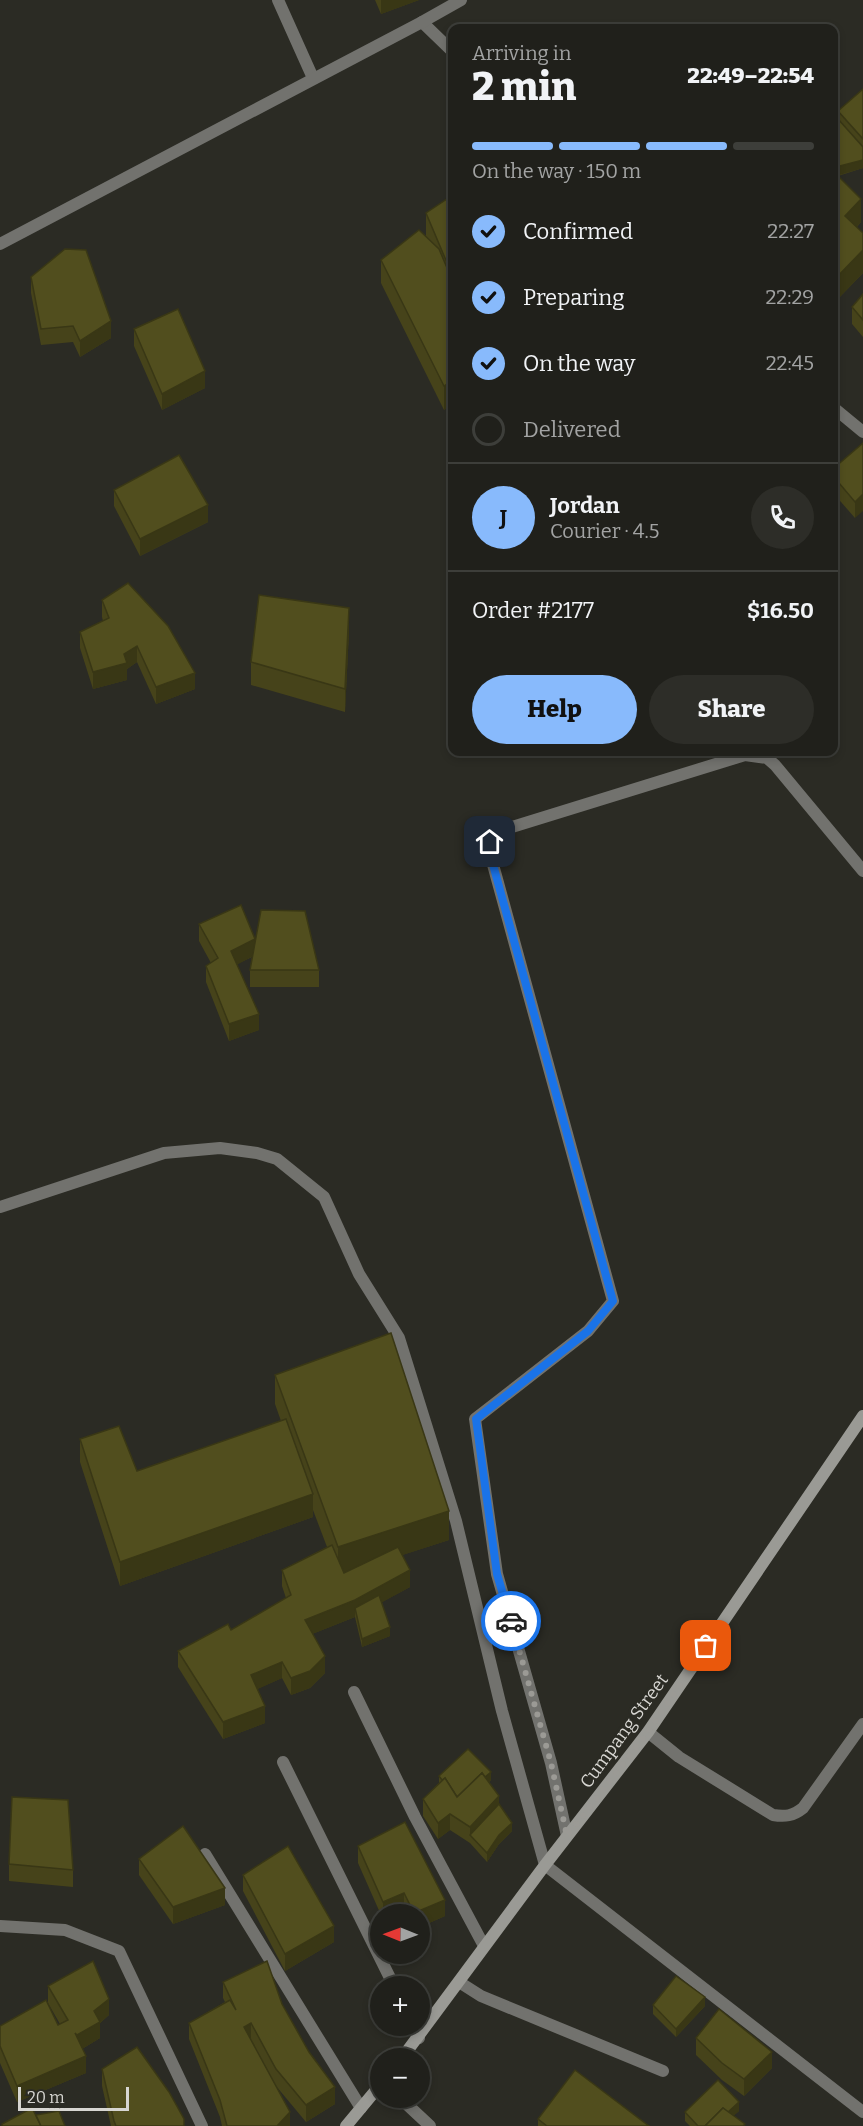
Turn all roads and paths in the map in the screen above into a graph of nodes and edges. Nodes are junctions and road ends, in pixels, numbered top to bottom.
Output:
1 (278, 0) edge
2 (461, 0) edge
3 (422, 22) junction
4 (448, 47) edge
5 (313, 78) junction
6 (0, 244) edge
7 (838, 411) edge
8 (863, 432) edge
9 (742, 756) edge
10 (752, 756) edge
11 (863, 871) edge
12 (0, 1207) edge
13 (863, 1416) edge
14 (354, 1692) dead end
15 (863, 1724) edge
16 (648, 1732) junction
17 (283, 1762) dead end
18 (567, 1836) junction
19 (205, 1854) edge
20 (545, 1865) junction
21 (0, 1926) edge
22 (484, 1946) junction
23 (389, 1976) edge
24 (459, 1982) junction
25 (419, 2038) joint
26 (410, 2048) edge
27 (663, 2071) dead end
28 (370, 2097) edge
29 (361, 2108) junction
30 (411, 2108) edge
31 (863, 2112) edge
32 (202, 2126) edge
33 (346, 2126) edge
34 (430, 2126) edge

1 - 5 street
2 - 3 street
3 - 4 street
3 - 5 street
5 - 6 street
7 - 8 street
9 - 18 street
10 - 11 street
12 - 20 street
13 - 16 street, Cumpang Street
14 - 22 street
15 - 16 street
16 - 18 street, Cumpang Street
17 - 23 street
18 - 20 street, Cumpang Street
19 - 29 street
20 - 22 street, Cumpang Street
20 - 31 street
21 - 32 street
22 - 24 street, Cumpang Street
24 - 25 street, Cumpang Street
24 - 27 street
25 - 26 street, Cumpang Street
28 - 29 street
29 - 33 street
30 - 34 street

